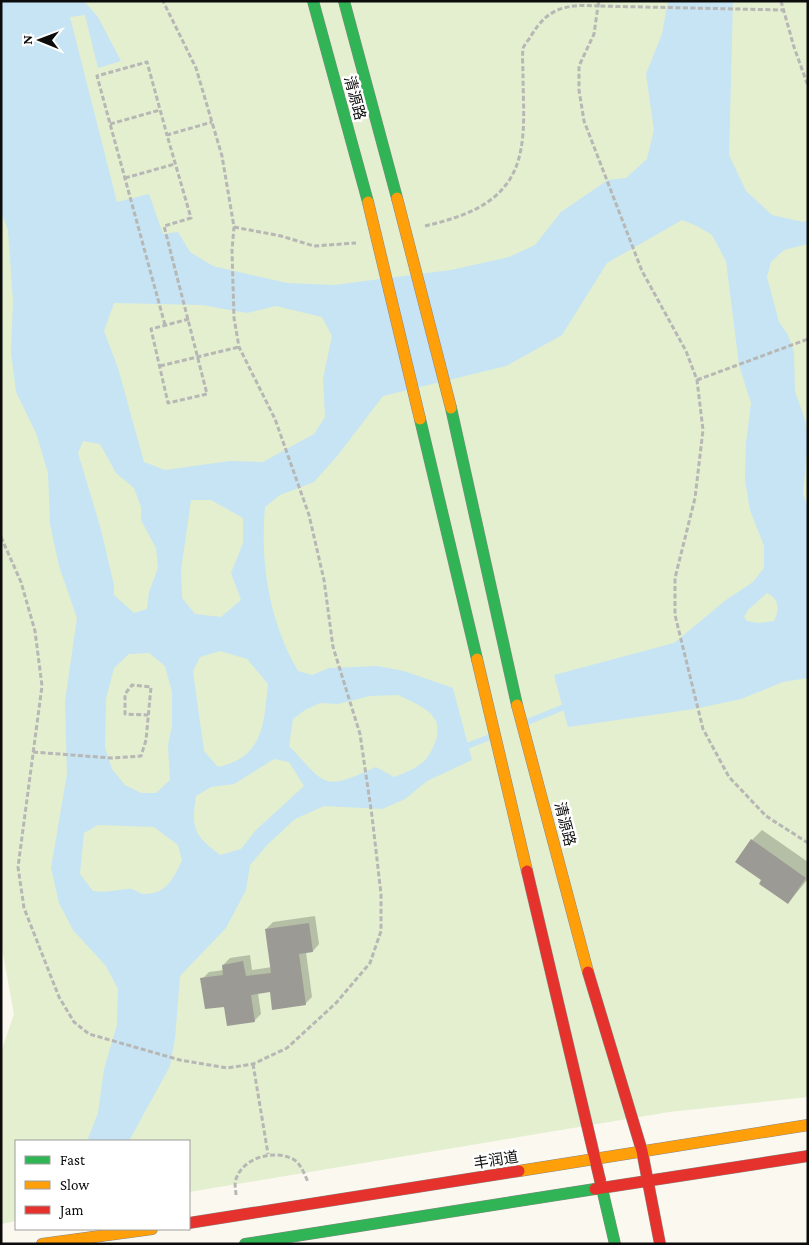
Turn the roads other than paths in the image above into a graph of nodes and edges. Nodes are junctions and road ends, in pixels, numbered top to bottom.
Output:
1 (313, 1) edge
2 (344, 1) edge
3 (808, 1125) edge
4 (642, 1151) junction
5 (808, 1156) edge
6 (595, 1160) junction
7 (648, 1181) junction
8 (603, 1188) junction
9 (190, 1223) edge
10 (145, 1230) edge
11 (42, 1244) edge
12 (245, 1244) edge
13 (615, 1244) edge
14 (660, 1244) edge

1 - 6 street, 清源路, bridge
2 - 4 street, 清源路, bridge
3 - 4 street, 丰润道
4 - 6 street, 丰润道
4 - 7 street, 清源路
5 - 7 street
6 - 8 street
6 - 9 street, 丰润道
7 - 8 street
7 - 14 street, 清源路
8 - 12 street
8 - 13 street
10 - 11 street

